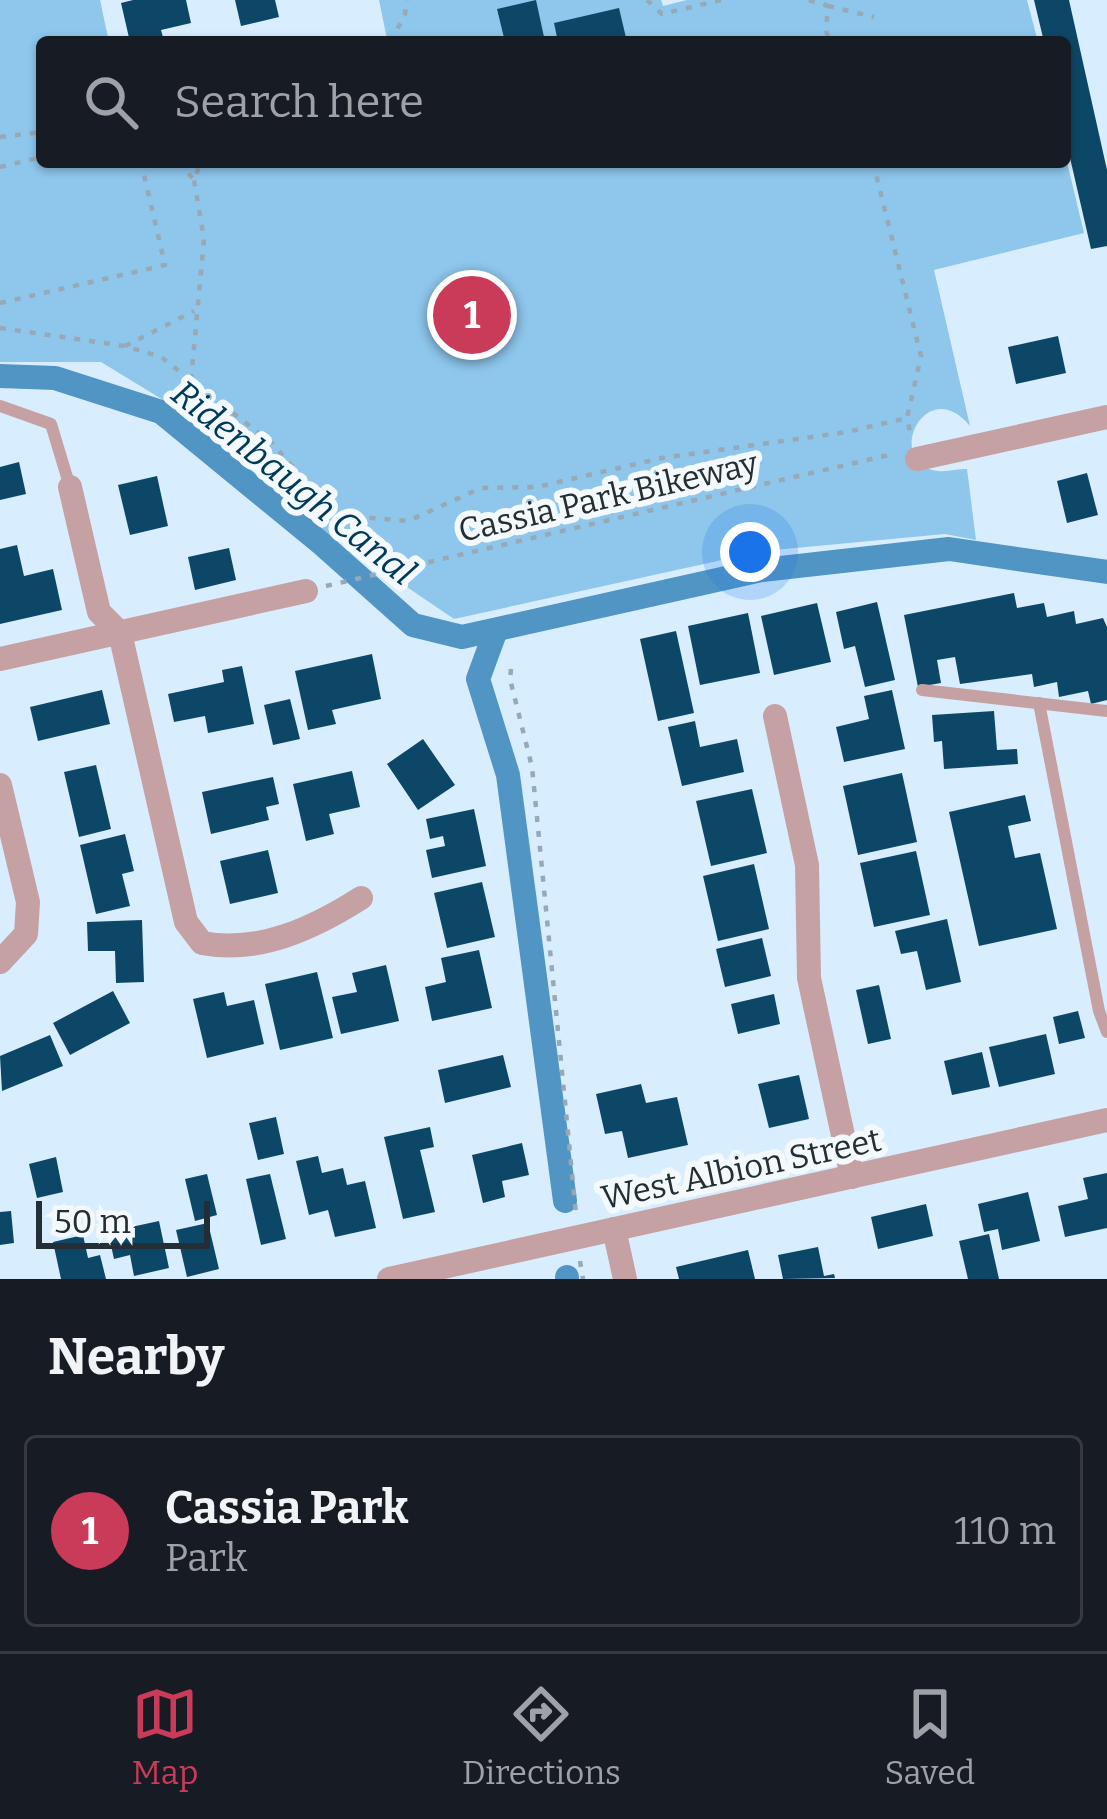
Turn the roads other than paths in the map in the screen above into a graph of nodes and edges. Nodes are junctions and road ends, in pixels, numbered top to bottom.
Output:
1 (0, 406) edge
2 (1107, 417) edge
3 (917, 459) road end
4 (70, 487) joint
5 (306, 591) road end
6 (120, 633) junction
7 (0, 659) edge
8 (922, 690) dead end
9 (1039, 703) junction
10 (1107, 711) edge
11 (775, 716) dead end
12 (0, 785) edge
13 (361, 898) dead end
14 (0, 962) edge
15 (1107, 1032) edge
16 (1107, 1120) edge
17 (852, 1177) junction
18 (614, 1229) junction
19 (388, 1279) edge
20 (625, 1279) edge

1 - 4 lane
2 - 3 street
4 - 6 street
5 - 6 street
6 - 7 street
6 - 13 street
8 - 9 lane
9 - 10 lane
9 - 15 lane
11 - 17 street
12 - 14 street
16 - 17 street, West Albion Street
17 - 18 street, West Albion Street
18 - 19 street, West Albion Street
18 - 20 street

